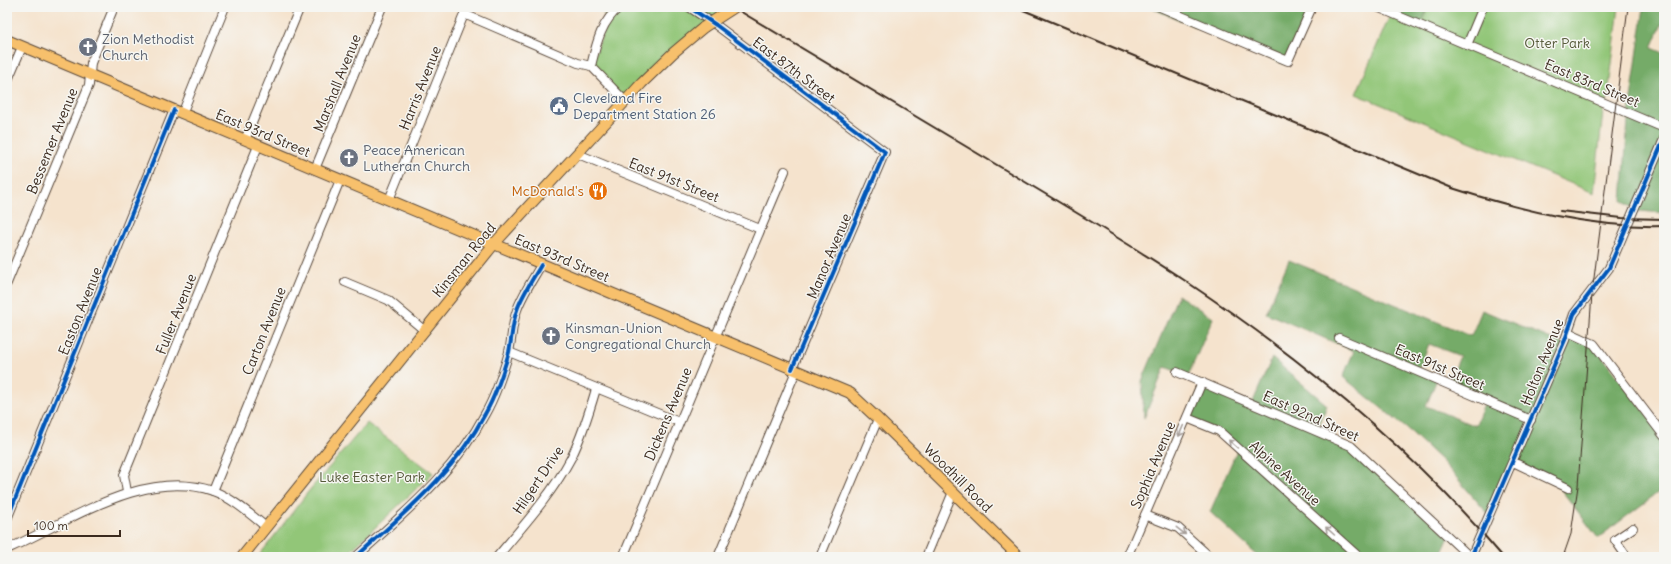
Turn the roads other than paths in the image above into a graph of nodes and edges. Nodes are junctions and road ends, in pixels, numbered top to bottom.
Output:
1 (114, 7) edge
2 (225, 7) edge
3 (300, 7) edge
4 (382, 7) edge
5 (620, 7) edge
6 (689, 7) edge
7 (735, 7) edge
8 (1160, 7) edge
9 (1312, 7) edge
10 (1377, 7) edge
11 (1483, 7) edge
12 (465, 11) edge
13 (7, 40) edge
14 (1468, 45) junction
15 (22, 47) junction
16 (591, 66) junction
17 (89, 75) junction
18 (7, 82) edge
19 (626, 102) junction
20 (178, 112) junction
21 (1664, 128) edge
22 (1664, 139) edge
23 (245, 140) junction
24 (258, 146) junction
25 (885, 152) joint
26 (578, 154) junction
27 (315, 169) junction
28 (786, 170) dead end
29 (340, 180) junction
30 (389, 200) junction
31 (760, 229) junction
32 (494, 244) junction
33 (541, 265) junction
34 (345, 282) dead end
35 (7, 283) edge
36 (425, 331) junction
37 (1568, 332) junction
38 (715, 336) junction
39 (1339, 338) dead end
40 (509, 352) junction
41 (794, 370) junction
42 (1177, 372) dead end
43 (1202, 382) junction
44 (596, 389) junction
45 (1187, 418) junction
46 (878, 419) junction
47 (1531, 420) junction
48 (679, 422) junction
49 (1664, 436) edge
50 (1513, 462) junction
51 (1568, 488) dead end
52 (213, 491) junction
53 (127, 492) junction
54 (953, 492) junction
55 (1145, 515) junction
56 (7, 519) edge
57 (266, 527) junction
58 (1632, 528) dead end
59 (7, 549) edge
60 (242, 557) edge
61 (356, 557) edge
62 (497, 557) edge
63 (623, 557) edge
64 (718, 557) edge
65 (820, 557) edge
66 (926, 557) edge
67 (1018, 557) edge
68 (1127, 557) edge
69 (1210, 557) edge
70 (1359, 557) edge
71 (1470, 557) edge
72 (1627, 557) edge

1 - 17 street, Bessemer Avenue
2 - 20 street, Easton Avenue
3 - 23 street
4 - 27 street, Marshall Avenue
5 - 16 street
6 - 25 street, East 87th Street
7 - 19 main road, Kinsman Road, bridge
8 - 9 street
10 - 14 street, East 83rd Street
11 - 14 street
12 - 16 street
12 - 30 street, Harris Avenue
13 - 15 main road, East 93rd Street
14 - 21 street, East 83rd Street
15 - 17 main road, East 93rd Street
15 - 18 street
16 - 19 street
17 - 20 main road, East 93rd Street
17 - 35 street, Bessemer Avenue
19 - 26 main road, Kinsman Road
20 - 23 main road, East 93rd Street
20 - 56 street, Easton Avenue
22 - 37 street, Holton Avenue
23 - 24 main road, East 93rd Street
24 - 27 main road, East 93rd Street
24 - 53 street, Fuller Avenue
25 - 41 street, Manor Avenue
26 - 31 street, East 91st Street
26 - 32 main road, Kinsman Road
27 - 29 main road, East 93rd Street
28 - 31 street, Dickens Avenue
29 - 30 main road, East 93rd Street
29 - 52 street, Carton Avenue
30 - 32 main road, East 93rd Street
31 - 38 street, Dickens Avenue
32 - 33 main road, East 93rd Street
32 - 36 main road, Kinsman Road
33 - 38 main road, East 93rd Street
33 - 40 street
34 - 36 street
36 - 57 main road, Kinsman Road
37 - 47 street, Holton Avenue
37 - 49 street
38 - 41 main road, East 93rd Street
38 - 48 street, Dickens Avenue
39 - 47 street, East 91st Street
40 - 44 street
40 - 61 street
41 - 46 main road, East 93rd Street
41 - 64 street, Manor Avenue
42 - 43 street, East 92nd Street
43 - 45 street, Sophia Avenue
43 - 71 street, East 92nd Street
44 - 48 street
44 - 62 street, Hilgert Drive
45 -> 55 street, Sophia Avenue
70 -> 45 street, Alpine Avenue
46 - 54 main road, Woodhill Road
46 - 65 street
47 - 50 street, Holton Avenue
48 - 63 street, Dickens Avenue
50 - 51 street
50 - 71 street, Holton Avenue
52 - 53 street
52 - 57 street
53 - 59 street
54 - 66 street
54 - 67 main road, Woodhill Road
55 - 68 street, Sophia Avenue
55 -> 69 street
57 - 60 main road, Kinsman Road
58 - 72 street

